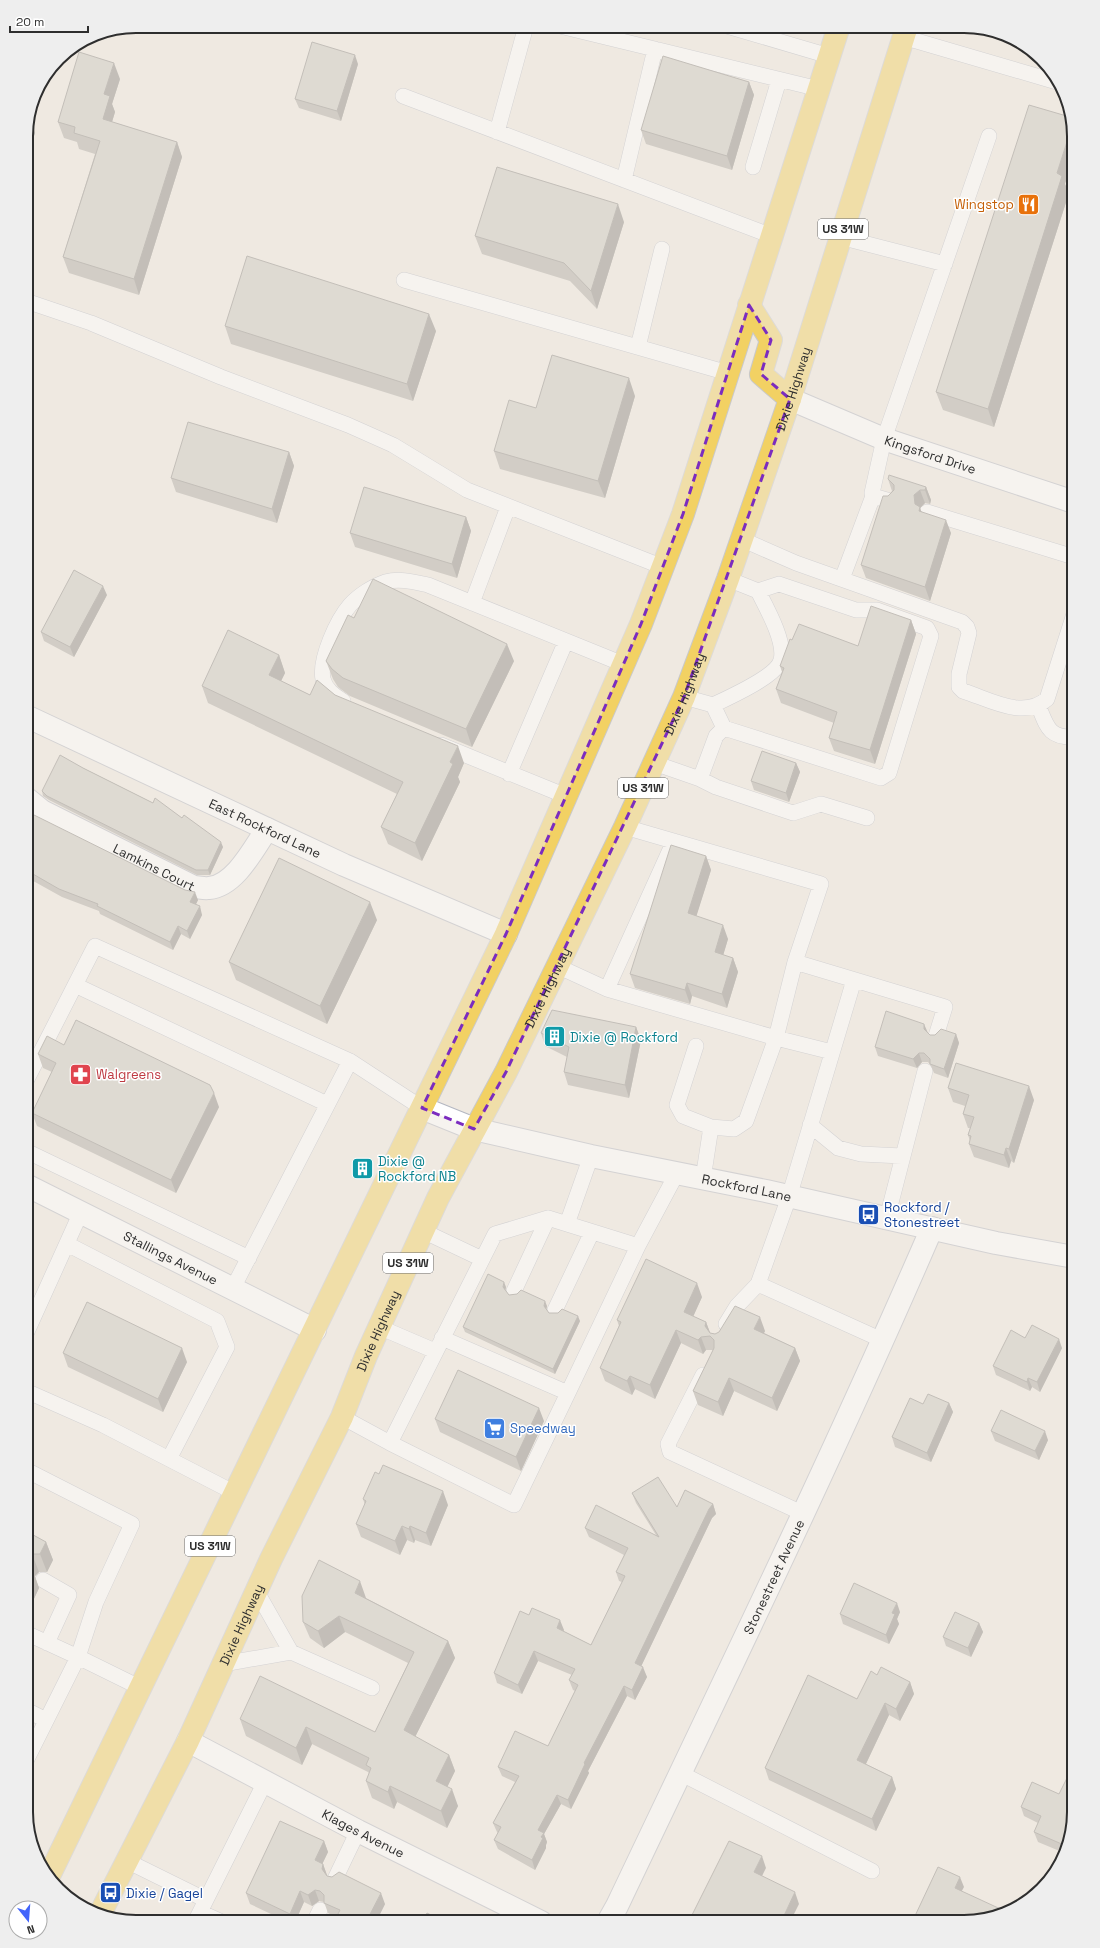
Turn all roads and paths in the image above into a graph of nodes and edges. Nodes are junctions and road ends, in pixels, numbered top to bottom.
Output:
1 (524, 33) edge
2 (589, 33) edge
3 (751, 33) edge
4 (837, 33) edge
5 (904, 33) edge
6 (911, 33) edge
7 (655, 49) junction
8 (829, 56) junction
9 (779, 80) junction
10 (1050, 80) edge
11 (819, 89) junction
12 (403, 96) dead end
13 (497, 132) junction
14 (989, 136) dead end
15 (753, 167) dead end
16 (624, 180) junction
17 (772, 236) junction
18 (840, 236) junction
19 (662, 249) dead end
20 (945, 264) junction
21 (404, 280) dead end
22 (33, 303) edge
23 (749, 305) junction
24 (638, 347) junction
25 (728, 373) junction
26 (790, 399) junction
27 (884, 439) junction
28 (873, 496) junction
29 (1067, 500) edge
30 (890, 501) edge
31 (508, 507) junction
32 (928, 512) edge
33 (741, 539) junction
34 (1067, 555) edge
35 (663, 567) junction
36 (728, 579) junction
37 (842, 579) junction
38 (758, 591) junction
39 (472, 603) junction
40 (1067, 636) edge
41 (566, 641) junction
42 (623, 664) junction
43 (684, 697) junction
44 (713, 705) junction
45 (1038, 705) junction
46 (352, 707) edge
47 (33, 719) edge
48 (724, 728) junction
49 (1067, 737) edge
50 (431, 740) edge
51 (654, 763) junction
52 (509, 774) junction
53 (700, 779) junction
54 (566, 796) junction
55 (33, 804) edge
56 (867, 818) dead end
57 (625, 827) junction
58 (267, 830) junction
59 (674, 841) junction
60 (506, 934) junction
61 (795, 962) junction
62 (557, 966) junction
63 (854, 980) junction
64 (75, 985) junction
65 (607, 990) junction
66 (936, 1036) edge
67 (776, 1038) junction
68 (696, 1046) dead end
69 (832, 1052) junction
70 (350, 1061) junction
71 (33, 1067) edge
72 (925, 1070) dead end
73 (327, 1104) junction
74 (422, 1108) junction
75 (810, 1125) junction
76 (711, 1127) junction
77 (474, 1129) junction
78 (33, 1154) edge
79 (591, 1156) junction
80 (902, 1156) junction
81 (677, 1173) junction
82 (703, 1179) junction
83 (33, 1188) edge
84 (789, 1197) junction
85 (81, 1212) junction
86 (548, 1218) junction
87 (886, 1218) junction
88 (567, 1224) junction
89 (932, 1228) junction
90 (423, 1231) junction
91 (592, 1232) junction
92 (66, 1244) junction
93 (638, 1246) junction
94 (1067, 1256) edge
95 (249, 1258) junction
96 (482, 1259) junction
97 (758, 1284) junction
98 (233, 1288) junction
99 (514, 1290) dead end
100 (555, 1310) dead end
101 (33, 1318) edge
102 (379, 1327) junction
103 (315, 1330) junction
104 (719, 1339) edge
105 (882, 1340) junction
106 (439, 1344) junction
107 (708, 1364) edge
108 (568, 1393) junction
109 (33, 1394) edge
110 (342, 1417) junction
111 (390, 1443) junction
112 (169, 1459) junction
113 (33, 1474) edge
114 (235, 1493) junction
115 (802, 1514) junction
116 (43, 1580) dead end
117 (256, 1592) junction
118 (33, 1636) edge
119 (47, 1643) junction
120 (291, 1652) junction
121 (78, 1657) junction
122 (224, 1664) junction
123 (141, 1688) junction
124 (372, 1688) dead end
125 (33, 1714) edge
126 (46, 1720) junction
127 (188, 1741) junction
128 (33, 1747) edge
129 (680, 1773) junction
130 (265, 1782) junction
131 (358, 1831) junction
132 (127, 1861) junction
133 (52, 1871) edge
134 (872, 1871) dead end
135 (335, 1879) edge
136 (102, 1910) edge
137 (200, 1911) edge
138 (527, 1915) edge
139 (612, 1915) edge

1 - 13 lane
2 - 7 lane
3 - 8 lane
4 - 8 main road, US 31W
5 - 18 main road, Dixie Highway / US 31W
6 - 10 lane
7 - 9 lane
7 - 16 lane
8 - 11 main road, US 31W
9 - 11 lane
9 - 15 lane
11 - 17 main road, US 31W
12 - 13 lane
13 - 16 lane
14 - 20 lane
16 - 17 lane
17 - 23 main road, US 31W
18 - 20 lane
18 - 26 main road, Dixie Highway / US 31W
19 - 24 lane
20 - 27 lane
21 - 24 lane
22 - 31 lane
23 - 25 main road, US 31W
23 - 26 main road
24 - 25 lane
25 - 35 main road, US 31W
26 - 27 street, Kingsford Drive
26 - 33 main road, Dixie Highway / US 31W
27 - 28 lane
27 - 29 street, Kingsford Drive
28 - 30 lane
28 - 37 lane
31 - 35 lane
31 - 39 lane
32 - 34 lane
33 - 36 main road, Dixie Highway / US 31W
33 - 37 lane
35 - 42 main road, US 31W
36 - 38 lane
36 - 43 main road, Dixie Highway / US 31W
37 - 45 lane
38 - 44 lane
38 - 48 lane
39 - 41 lane
39 - 46 lane
40 - 45 lane
41 - 42 lane
41 - 52 lane
42 - 54 main road, US 31W
43 - 44 lane
43 - 51 main road, Dixie Highway / US 31W
44 - 48 lane
45 - 49 lane
47 - 58 street, East Rockford Lane
48 - 53 lane
50 - 52 lane
51 - 53 lane
51 - 57 main road, Dixie Highway / US 31W
52 - 54 lane
53 - 56 lane
54 - 60 main road, US 31W
55 - 58 street, Lamkins Court
57 - 59 lane
57 - 62 main road, Dixie Highway / US 31W
58 - 60 street, East Rockford Lane
59 - 61 lane
59 - 65 lane
60 - 74 main road, US 31W
61 - 63 lane
61 - 67 lane
62 - 65 lane
62 - 77 main road, Dixie Highway / US 31W
63 - 66 lane
63 - 69 lane
64 - 70 lane
64 - 71 lane
64 - 73 lane
65 - 67 lane
67 - 69 lane
67 - 76 lane
68 - 76 lane
69 - 75 lane
70 - 73 lane
70 - 74 lane
72 - 80 lane
73 - 95 lane
74 - 77 street, Rockford Lane
74 - 103 main road, US 31W
75 - 80 lane
75 - 84 lane
76 - 82 lane
77 - 79 street, Rockford Lane
77 - 90 main road, Dixie Highway / US 31W
78 - 95 lane
79 - 81 street, Rockford Lane
79 - 88 lane
80 - 87 lane
81 - 82 street, Rockford Lane
81 - 93 lane
82 - 84 street, Rockford Lane
83 - 85 street, Stallings Avenue
84 - 87 street, Rockford Lane
84 - 97 lane
85 - 92 lane
85 - 98 street, Stallings Avenue
86 - 88 lane
86 - 96 lane
86 - 99 lane
87 - 89 street, Rockford Lane
88 - 91 lane
89 - 94 street, Rockford Lane
89 - 105 street, Stonestreet Avenue
90 - 96 lane
90 - 102 main road, Dixie Highway / US 31W
91 - 93 lane
91 - 100 lane
92 - 101 lane
92 - 112 lane
93 - 108 lane
95 - 98 lane
96 - 106 lane
97 - 104 lane
97 - 105 lane
98 - 103 street, Stallings Avenue
102 - 106 lane
102 - 110 main road, Dixie Highway / US 31W
103 - 114 main road, US 31W
105 - 115 street, Stonestreet Avenue
106 - 108 lane
106 - 111 lane
107 - 115 lane
108 - 111 lane
109 - 112 lane
110 - 111 lane
110 - 117 main road, Dixie Highway / US 31W
112 - 114 lane
113 - 121 lane
114 - 123 main road, US 31W
115 - 129 street, Stonestreet Avenue
116 - 119 lane
117 - 120 lane
117 - 122 main road, Dixie Highway / US 31W
118 - 119 lane
119 - 121 lane
120 - 122 lane
120 - 124 lane
121 - 123 lane
121 - 126 lane
122 - 127 main road, Dixie Highway / US 31W
123 - 133 main road, US 31W
125 - 126 lane
126 - 128 lane
127 - 130 street, Klages Avenue
127 - 132 main road, Dixie Highway / US 31W
129 - 134 lane
129 - 139 street, Stonestreet Avenue
130 - 131 street, Klages Avenue
130 - 137 lane
131 - 135 lane
131 - 138 street, Klages Avenue
132 - 136 main road, Dixie Highway / US 31W
132 - 137 lane

